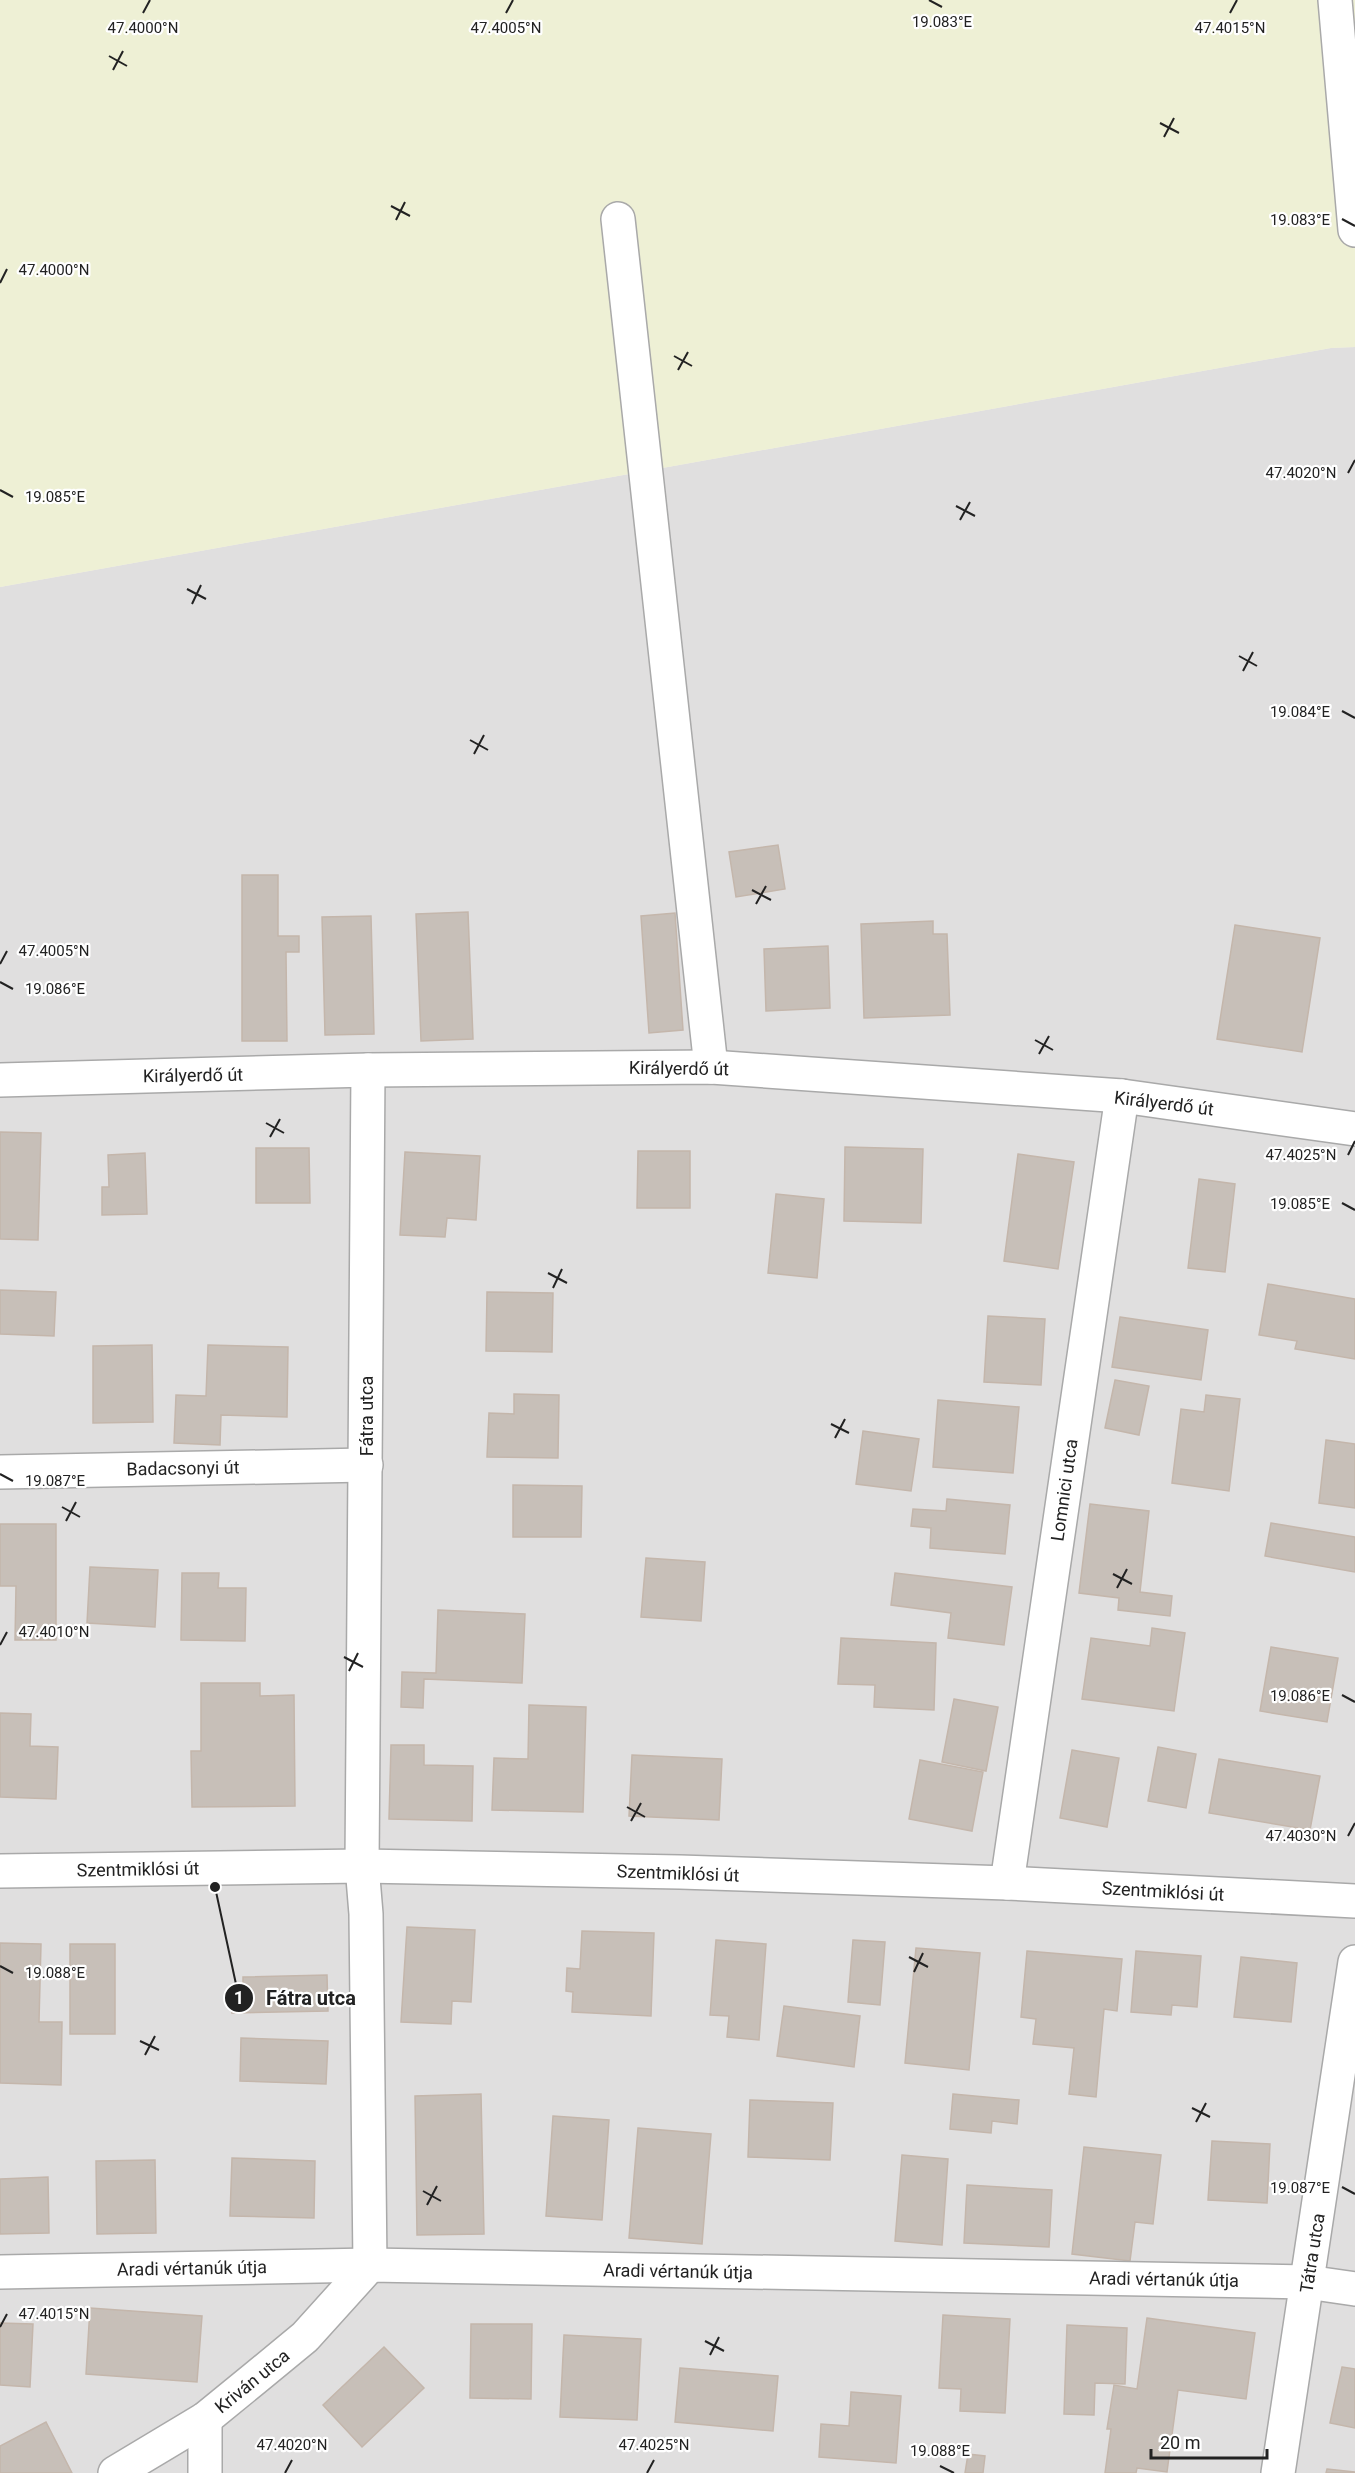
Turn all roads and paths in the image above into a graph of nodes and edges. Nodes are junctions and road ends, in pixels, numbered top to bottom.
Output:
1 (1335, 0) edge
2 (618, 219) dead end
3 (1355, 230) edge
4 (711, 1067) junction
5 (368, 1070) junction
6 (0, 1080) edge
7 (1122, 1096) junction
8 (1355, 1129) edge
9 (366, 1465) junction
10 (0, 1472) edge
11 (362, 1866) junction
12 (0, 1871) edge
13 (1007, 1883) junction
14 (1355, 1901) edge
15 (1355, 1962) edge
16 (370, 2265) junction
17 (0, 2272) edge
18 (1307, 2282) junction
19 (1355, 2289) edge
20 (205, 2419) junction
21 (115, 2473) edge
22 (205, 2473) edge
23 (1278, 2473) edge

1 - 3 street
2 - 4 street
4 - 5 street, Királyerdő út
4 - 7 street, Királyerdő út
5 - 6 street, Királyerdő út
5 - 9 street, Fátra utca
7 - 8 street, Királyerdő út
7 - 13 street, Lomnici utca
9 - 10 street, Badacsonyi út
9 - 11 street, Fátra utca
11 - 12 street, Szentmiklósi út
11 - 13 street, Szentmiklósi út
11 - 16 street, Fátra utca
13 - 14 street, Szentmiklósi út
15 - 18 street, Tátra utca
16 - 17 street, Aradi vértanúk útja
16 - 18 street, Aradi vértanúk útja
16 - 20 street, Kriván utca
18 - 19 street, Aradi vértanúk útja
18 - 23 street, Tátra utca
20 - 21 street, Kriván utca
20 - 22 street

